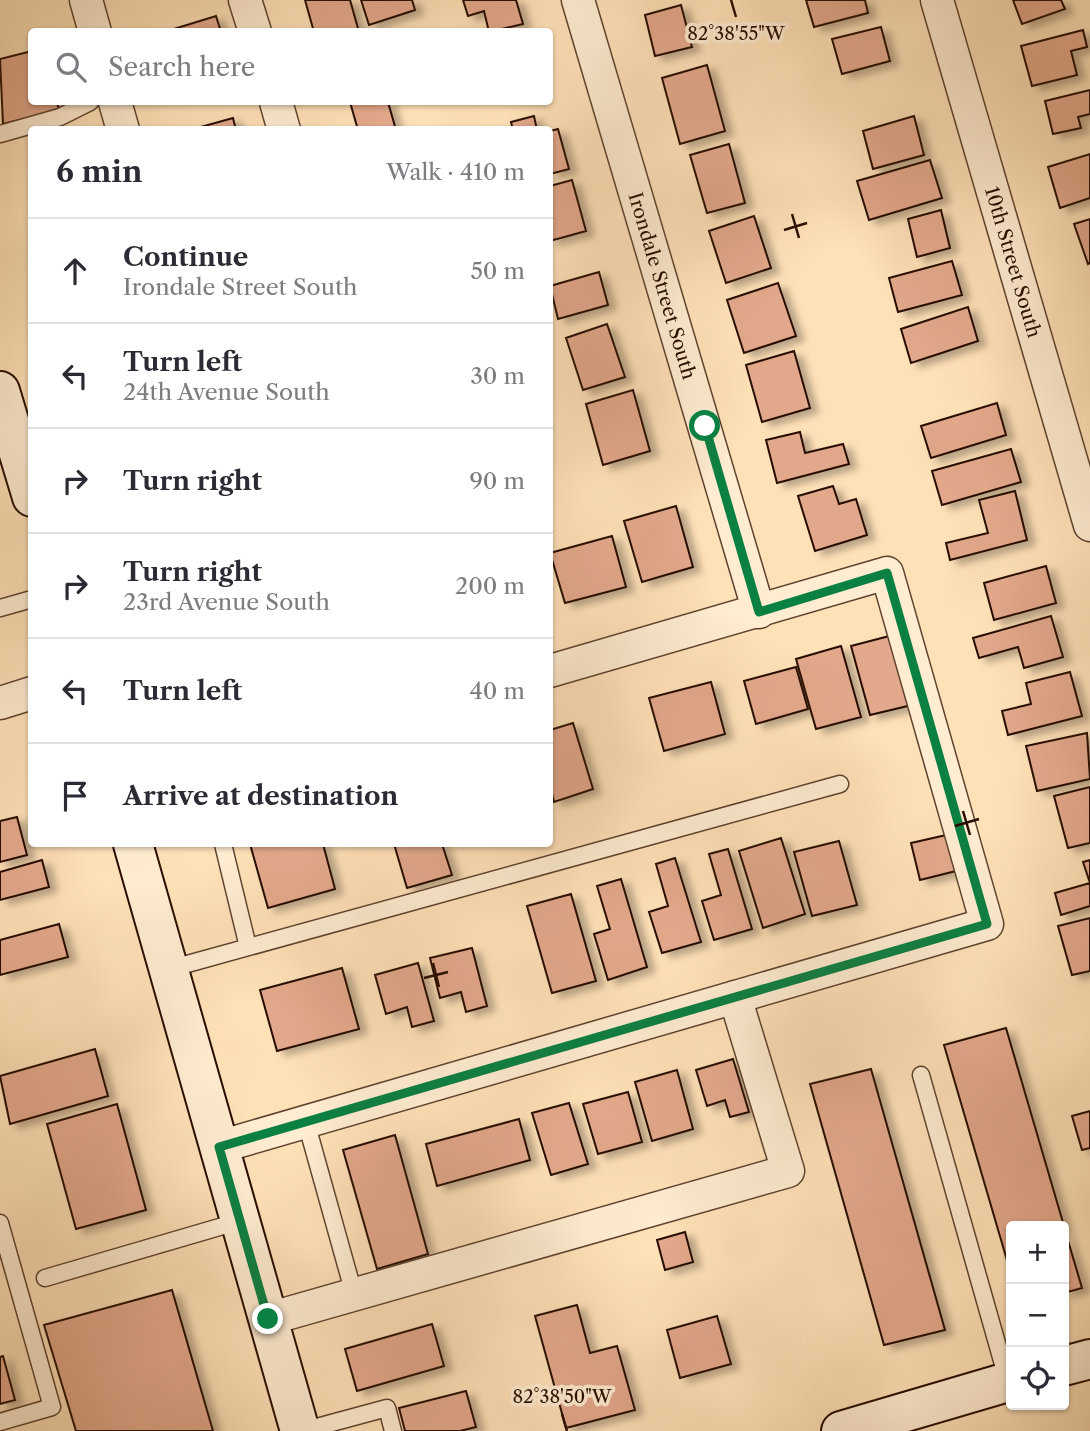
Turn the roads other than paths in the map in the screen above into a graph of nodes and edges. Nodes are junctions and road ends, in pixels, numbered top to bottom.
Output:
1 (86, 0) edge
2 (245, 0) edge
3 (578, 0) edge
4 (937, 0) edge
5 (94, 28) edge
6 (254, 28) edge
7 (84, 105) edge
8 (116, 105) edge
9 (277, 105) edge
10 (28, 126) edge
11 (28, 126) edge
12 (121, 126) edge
13 (283, 126) edge
14 (0, 134) edge
15 (0, 391) edge
16 (28, 483) edge
17 (1090, 525) edge
18 (28, 600) edge
19 (0, 608) edge
20 (759, 612) junction
21 (553, 670) edge
22 (28, 694) edge
23 (0, 703) edge
24 (840, 784) dead end
25 (135, 847) edge
26 (224, 847) edge
27 (248, 947) junction
28 (169, 969) junction
29 (735, 998) junction
30 (921, 1075) dead end
31 (306, 1122) junction
32 (219, 1147) junction
33 (240, 1221) junction
34 (0, 1223) edge
35 (45, 1278) dead end
36 (354, 1294) junction
37 (268, 1319) junction
38 (1090, 1359) edge
39 (1069, 1365) edge
40 (1006, 1368) edge
41 (1006, 1383) edge
42 (0, 1422) edge
43 (356, 1424) edge
44 (301, 1431) edge
45 (393, 1431) edge
46 (841, 1431) edge

1 - 5 street
2 - 6 street
3 - 20 street, Irondale Street South
4 - 17 street, 10th Street South
7 - 11 lane
8 - 12 street
9 - 13 street
10 - 14 lane
15 - 16 main road
18 - 19 lane
20 - 21 street
20 - 29 street
22 - 23 street
24 - 27 lane
25 - 28 main road
26 - 27 lane
27 - 28 lane
28 - 32 main road
29 - 31 street
29 - 36 street
30 - 40 lane
31 - 32 street
31 - 36 lane
32 - 33 main road
33 - 35 lane
33 - 37 main road
34 - 42 lane
36 - 37 street
37 - 44 main road
38 - 39 main road
41 - 46 main road
43 - 44 lane
43 - 45 lane

